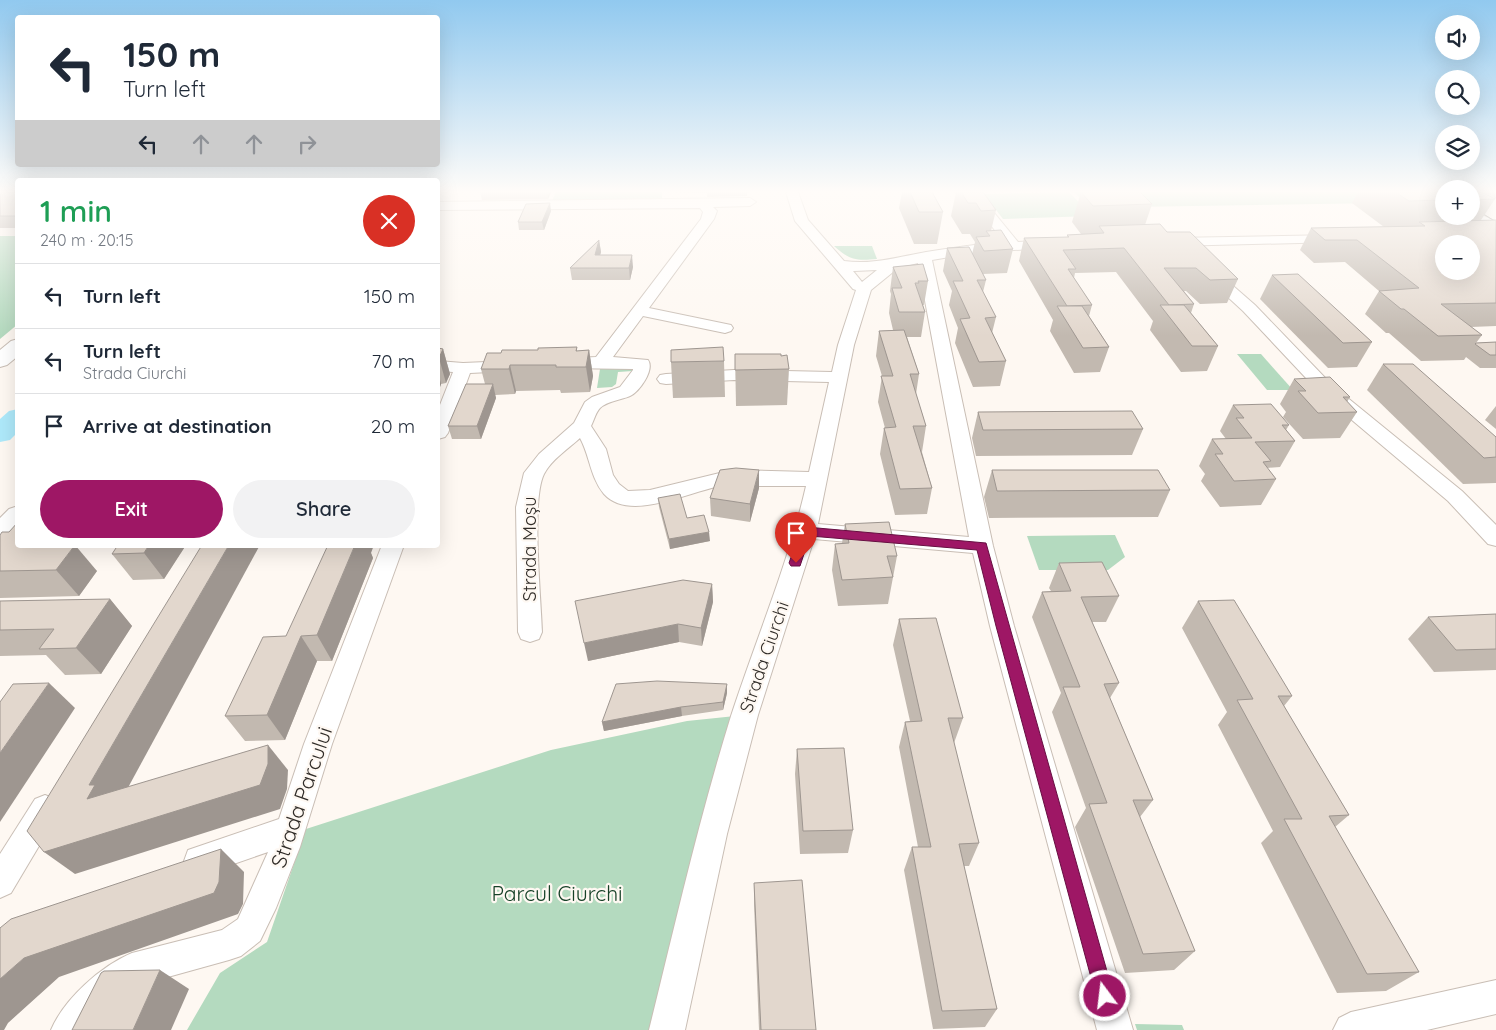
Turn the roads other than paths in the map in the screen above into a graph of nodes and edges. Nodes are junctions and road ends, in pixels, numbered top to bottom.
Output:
1 (691, 240) edge
2 (818, 240) edge
3 (1009, 240) edge
4 (1281, 240) edge
5 (1162, 241) edge
6 (1182, 243) junction
7 (1068, 244) edge
8 (1013, 245) junction
9 (924, 257) junction
10 (840, 265) junction
11 (893, 265) junction
12 (864, 288) junction
13 (638, 310) junction
14 (725, 328) dead end
15 (15, 348) edge
16 (0, 361) edge
17 (603, 362) junction
18 (543, 364) edge
19 (523, 365) edge
20 (440, 366) edge
21 (464, 368) junction
22 (840, 377) junction
23 (666, 379) dead end
24 (582, 426) junction
25 (440, 428) edge
26 (818, 479) junction
27 (15, 518) edge
28 (806, 532) junction
29 (0, 536) edge
30 (1496, 538) edge
31 (982, 546) junction
32 (392, 548) edge
33 (530, 632) dead end
34 (56, 792) edge
35 (290, 830) junction
36 (168, 872) edge
37 (0, 882) edge
38 (1496, 997) edge
39 (69, 1030) edge
40 (667, 1030) edge
41 (1115, 1030) edge
42 (1351, 1030) edge

1 - 13 street
2 - 10 street
3 - 8 street
4 - 6 street
5 - 6 street
6 - 30 street
7 - 8 street
8 - 9 street
9 - 11 street
9 - 31 street
10 - 11 street
10 - 12 street
11 - 12 street
12 - 22 street, Strada Ciurchi
13 - 14 street
13 - 17 street
15 - 16 main road
17 - 18 street
17 - 24 street, Strada Moșu
19 - 21 street
20 - 21 street
21 - 25 street
22 - 23 street
22 - 26 street, Strada Ciurchi
24 - 26 street
24 - 33 street, Strada Moșu
26 - 28 street, Strada Ciurchi
27 - 29 main road
28 - 31 street
28 - 40 street, Strada Ciurchi
31 - 41 street
32 - 35 street, Strada Parcului
34 - 37 street
35 - 36 street
35 - 39 street, Strada Parcului
38 - 42 street

